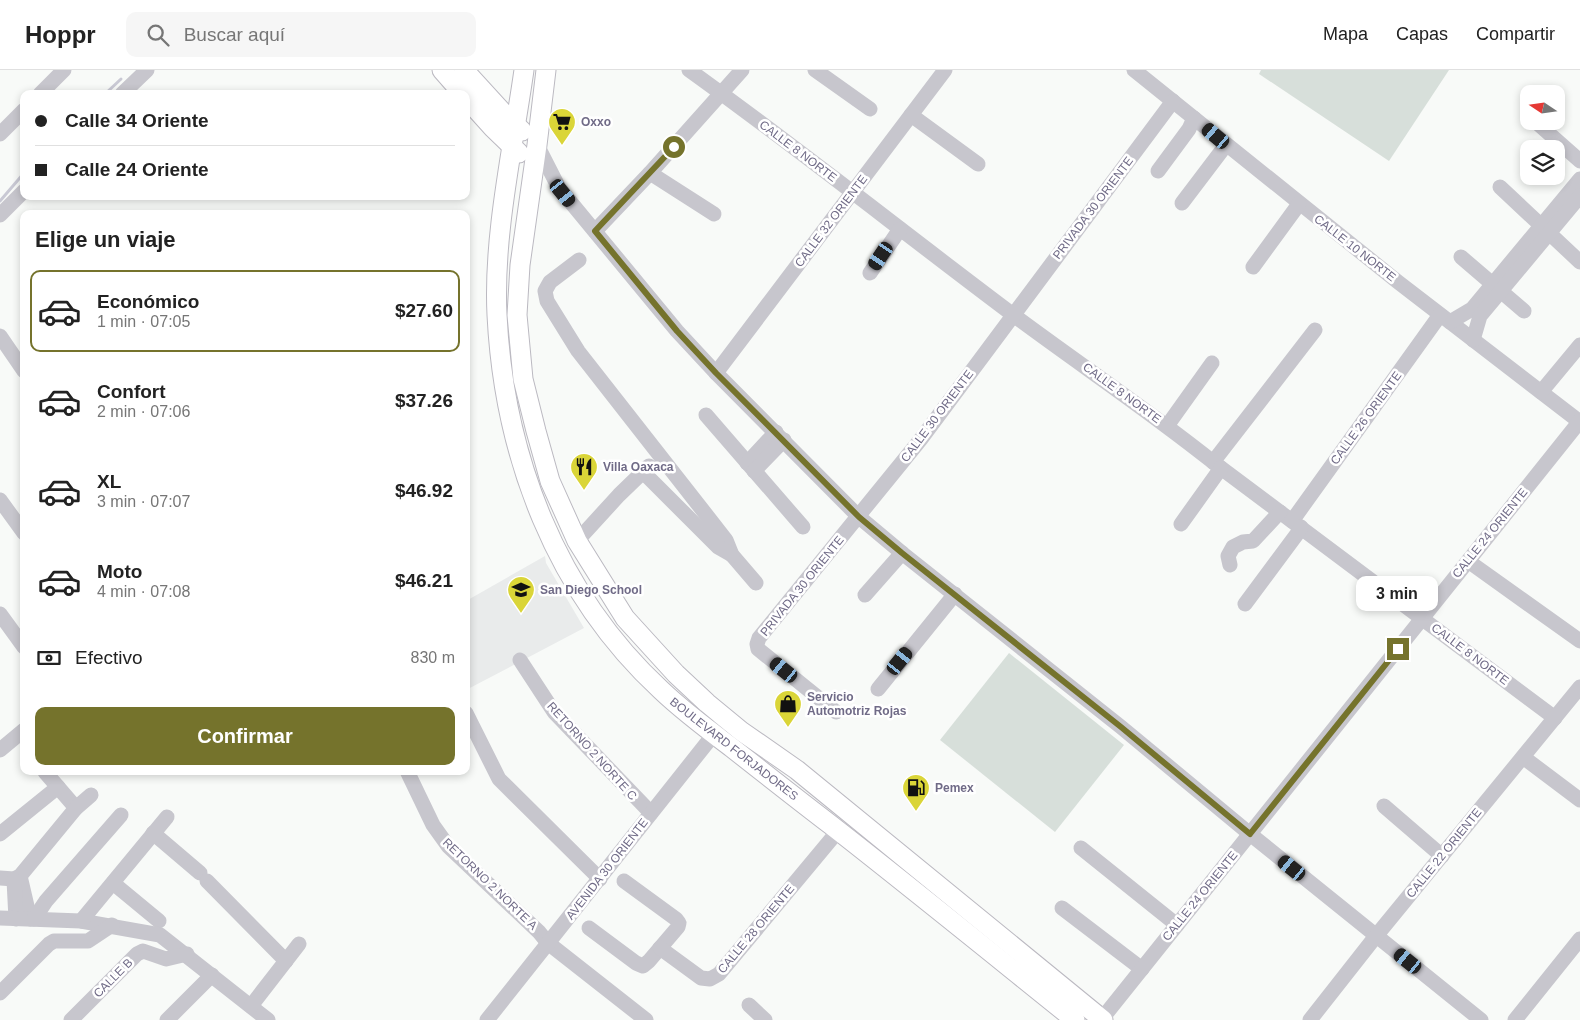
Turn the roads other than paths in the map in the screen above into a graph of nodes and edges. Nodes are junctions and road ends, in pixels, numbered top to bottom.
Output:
1 (64, 70) edge
2 (442, 70) edge
3 (464, 70) edge
4 (524, 70) edge
5 (546, 70) edge
6 (689, 70) edge
7 (742, 70) edge
8 (815, 70) edge
9 (945, 70) edge
10 (1134, 70) edge
11 (137, 73) edge
12 (44, 90) edge
13 (125, 90) edge
14 (459, 90) edge
15 (721, 93) junction
16 (1174, 101) junction
17 (470, 102) edge
18 (870, 109) dead end
19 (20, 114) edge
20 (911, 115) junction
21 (1194, 118) junction
22 (516, 125) junction
23 (1545, 130) edge
24 (0, 134) edge
25 (537, 145) junction
26 (1226, 145) junction
27 (512, 146) junction
28 (1580, 161) edge
29 (978, 164) dead end
30 (534, 167) junction
31 (1158, 171) dead end
32 (650, 173) junction
33 (1580, 179) edge
34 (1500, 187) dead end
35 (559, 188) junction
36 (853, 192) junction
37 (20, 195) edge
38 (1580, 196) edge
39 (1182, 203) dead end
40 (1299, 204) junction
41 (714, 214) dead end
42 (0, 215) edge
43 (900, 229) junction
44 (1545, 230) junction
45 (595, 231) junction
46 (1461, 257) dead end
47 (579, 260) dead end
48 (1580, 262) edge
49 (1253, 266) dead end
50 (870, 273) dead end
51 (1497, 288) junction
52 (1524, 311) dead end
53 (1014, 315) junction
54 (1445, 318) junction
55 (1315, 330) dead end
56 (0, 336) edge
57 (1473, 340) junction
58 (1580, 345) edge
59 (1212, 363) dead end
60 (20, 364) edge
61 (716, 373) junction
62 (1542, 392) junction
63 (706, 415) dead end
64 (1580, 422) edge
65 (1168, 426) junction
66 (780, 436) junction
67 (660, 457) junction
68 (1217, 465) junction
69 (751, 467) junction
70 (643, 472) junction
71 (2, 506) edge
72 (699, 517) junction
73 (859, 517) junction
74 (1291, 520) junction
75 (1181, 524) dead end
76 (803, 527) dead end
77 (20, 528) edge
78 (577, 541) junction
79 (902, 553) junction
80 (1468, 561) junction
81 (1230, 565) dead end
82 (756, 583) dead end
83 (954, 594) junction
84 (865, 596) dead end
85 (1245, 604) dead end
86 (0, 614) edge
87 (1422, 618) junction
88 (1580, 641) edge
89 (20, 642) edge
90 (520, 660) dead end
91 (1580, 687) edge
92 (878, 690) dead end
93 (836, 712) dead end
94 (725, 718) junction
95 (1554, 718) junction
96 (470, 721) edge
97 (20, 732) edge
98 (714, 734) junction
99 (3, 741) edge
100 (1523, 757) junction
101 (48, 775) edge
102 (409, 775) edge
103 (58, 787) junction
104 (91, 795) dead end
105 (1580, 800) edge
106 (1384, 806) dead end
107 (76, 808) junction
108 (651, 813) junction
109 (121, 815) dead end
110 (167, 817) dead end
111 (838, 830) junction
112 (0, 834) edge
113 (153, 834) junction
114 (1250, 834) junction
115 (1081, 848) dead end
116 (1442, 856) junction
117 (11, 878) edge
118 (600, 879) junction
119 (624, 880) dead end
120 (113, 883) junction
121 (1062, 908) dead end
122 (0, 918) edge
123 (27, 919) junction
124 (81, 921) junction
125 (159, 921) dead end
126 (112, 925) junction
127 (1177, 925) junction
128 (589, 928) dead end
129 (1376, 936) junction
130 (1580, 939) edge
131 (548, 943) junction
132 (299, 944) dead end
133 (660, 948) junction
134 (186, 954) junction
135 (286, 961) junction
136 (1142, 969) junction
137 (212, 975) junction
138 (0, 993) edge
139 (750, 1005) dead end
140 (251, 1006) junction
141 (71, 1020) edge
142 (167, 1020) edge
143 (267, 1020) edge
144 (487, 1020) edge
145 (646, 1020) edge
146 (766, 1020) edge
147 (1075, 1020) edge
148 (1102, 1020) edge
149 (1310, 1020) edge
150 (1481, 1020) edge
151 (1515, 1020) edge

1 - 12 street
2 - 14 main road
3 - 22 main road
4 - 22 main road, BOULEVARD FORJADORES
5 - 25 main road, BOULEVARD FORJADORES
6 - 15 street, CALLE 8 NORTE
7 - 15 street
8 - 18 street
9 - 20 street, CALLE 32 ORIENTE
10 - 16 street, CALLE 10 NORTE
11 - 13 street
15 - 32 street
15 - 36 street, CALLE 8 NORTE
16 - 21 street, CALLE 10 NORTE
16 - 53 street, PRIVADA 30 ORIENTE
17 - 27 main road
19 - 24 street
20 - 29 street
20 - 36 street, CALLE 32 ORIENTE
21 - 26 street, CALLE 10 NORTE
21 - 31 street
22 - 25 main road
22 - 27 main road, BOULEVARD FORJADORES
23 - 28 street
25 - 30 main road, BOULEVARD FORJADORES
25 - 35 street
26 - 39 street
26 - 40 street, CALLE 10 NORTE
27 - 30 main road
27 - 98 main road, BOULEVARD FORJADORES
30 - 35 street
30 - 78 main road, BOULEVARD FORJADORES
32 - 41 street
32 - 45 street
33 - 44 street
34 - 44 street
35 - 45 street
36 - 43 street, CALLE 8 NORTE
36 - 61 street, CALLE 32 ORIENTE
37 - 42 street
38 - 44 street
40 - 49 street
40 - 54 street, CALLE 10 NORTE
43 - 50 street
43 - 53 street, CALLE 8 NORTE
44 - 48 street
44 - 51 street
45 - 61 street
46 - 51 street
47 - 67 street
51 - 52 street
51 - 54 street
51 - 57 street
53 - 65 street, CALLE 8 NORTE
53 - 73 street, CALLE 30 ORIENTE
54 - 57 street, CALLE 10 NORTE
54 - 74 street, CALLE 26 ORIENTE
55 - 68 street
56 - 60 street
57 - 62 street, CALLE 10 NORTE
58 - 62 street
59 - 65 street
61 - 66 street
62 - 64 street, CALLE 10 NORTE
63 - 69 street
64 - 80 street, CALLE 24 ORIENTE
65 - 68 street, CALLE 8 NORTE
66 - 69 street
66 - 73 street
67 - 70 street
67 - 72 street
68 - 74 street, CALLE 8 NORTE
68 - 75 street
69 - 76 street
70 - 72 street
70 - 78 street
71 - 77 street
72 - 82 street
73 - 79 street
73 - 93 street, PRIVADA 30 ORIENTE
74 - 81 street
74 - 85 street
74 - 87 street, CALLE 8 NORTE
78 - 94 main road, BOULEVARD FORJADORES
79 - 83 street
79 - 84 street
80 - 87 street, CALLE 24 ORIENTE
80 - 88 street
83 - 92 street
83 - 114 street
86 - 89 street
87 - 95 street, CALLE 8 NORTE
87 - 114 street, CALLE 24 ORIENTE
90 - 108 street, RETORNO 2 NORTE C
91 - 95 street, CALLE 22 ORIENTE
94 - 98 street, AVENIDA 30 ORIENTE
94 - 148 main road, BOULEVARD FORJADORES
95 - 100 street, CALLE 22 ORIENTE
96 - 118 street
97 - 99 street
98 - 108 street, AVENIDA 30 ORIENTE
98 - 111 main road, BOULEVARD FORJADORES
100 - 105 street
100 - 116 street, CALLE 22 ORIENTE
101 - 103 street
102 - 131 street, RETORNO 2 NORTE A
103 - 107 street
103 - 112 street
104 - 107 street
106 - 116 street
107 - 117 street
108 - 118 street, AVENIDA 30 ORIENTE
109 - 123 street
110 - 113 street
111 - 133 street, CALLE 28 ORIENTE
111 - 147 main road, BOULEVARD FORJADORES
113 - 120 street
113 - 135 street
114 - 127 street, CALLE 24 ORIENTE
114 - 129 street
115 - 127 street
116 - 129 street, CALLE 22 ORIENTE
117 - 123 street
118 - 131 street, AVENIDA 30 ORIENTE
119 - 133 street
120 - 124 street
120 - 125 street
121 - 136 street
122 - 123 street
123 - 124 street
124 - 126 street
126 - 134 street
126 - 138 street
127 - 136 street, CALLE 24 ORIENTE
128 - 133 street
129 - 149 street, CALLE 22 ORIENTE
129 - 150 street
130 - 151 street
131 - 144 street, AVENIDA 30 ORIENTE
131 - 145 street, RETORNO 2 NORTE A
132 - 135 street
134 - 137 street
134 - 141 street, CALLE B
135 - 140 street
136 - 148 street, CALLE 24 ORIENTE
137 - 140 street
137 - 142 street
139 - 146 street
140 - 143 street

